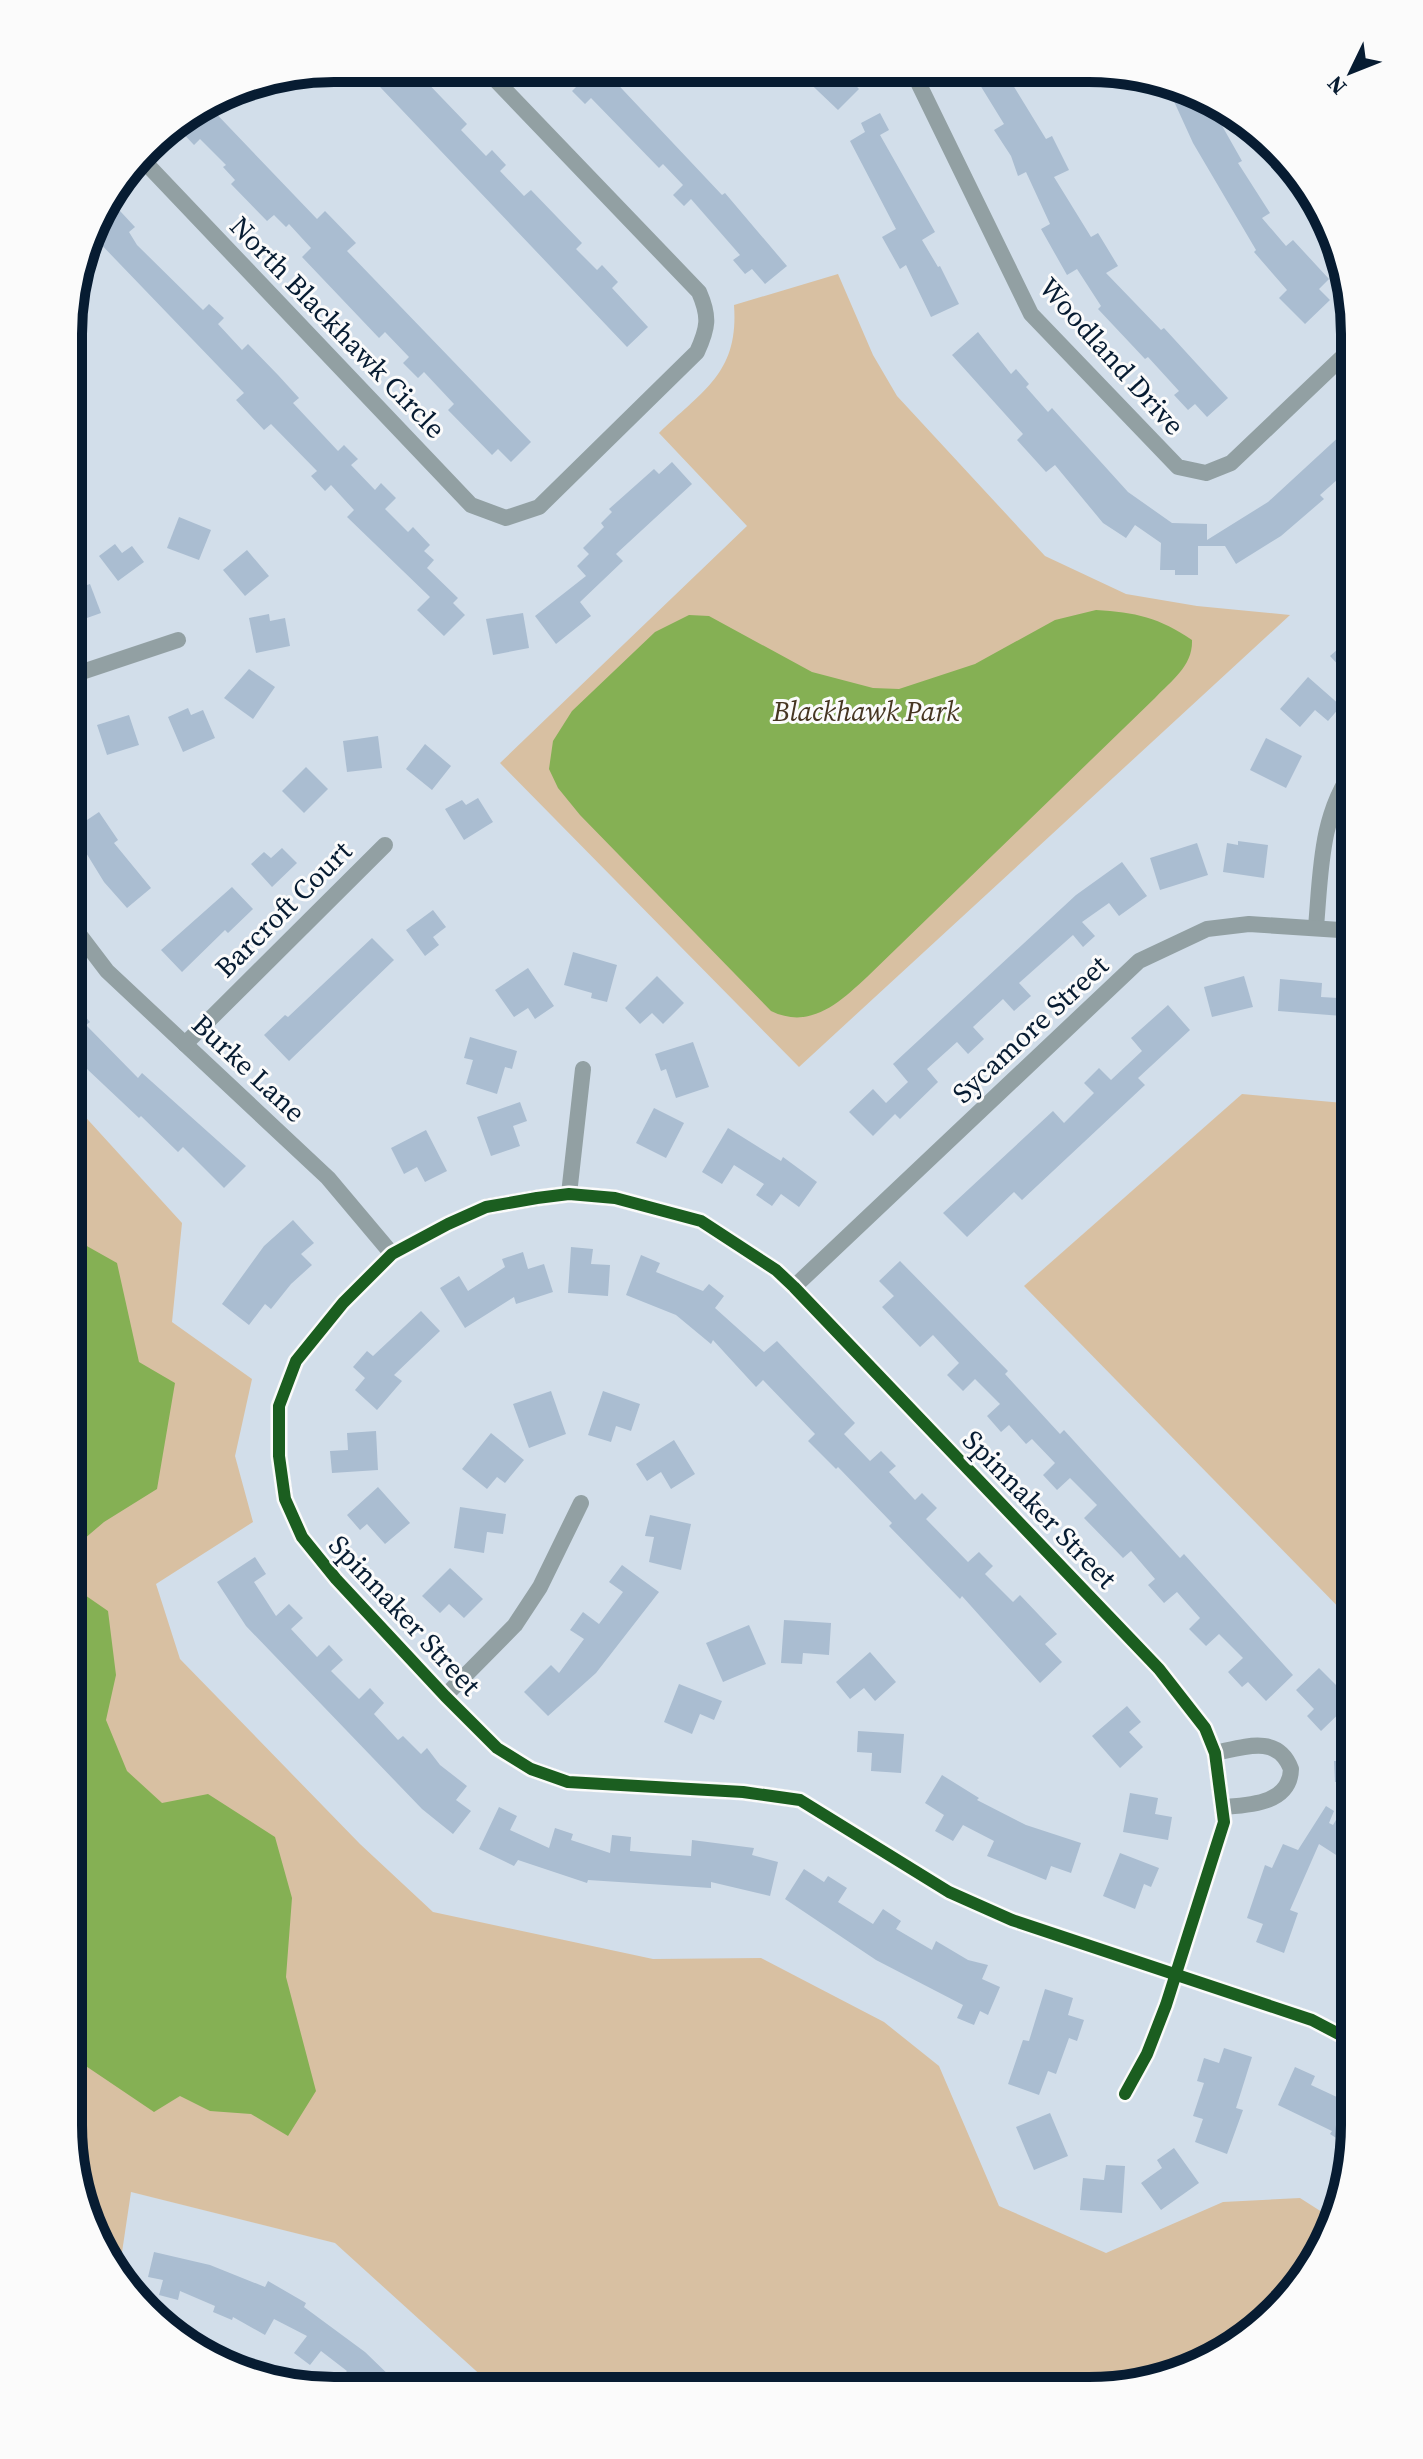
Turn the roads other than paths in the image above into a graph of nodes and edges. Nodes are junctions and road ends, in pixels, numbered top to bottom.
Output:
1 (918, 82) edge
2 (498, 83) edge
3 (147, 165) edge
4 (1341, 358) edge
5 (178, 640) dead end
6 (82, 672) edge
7 (1341, 786) edge
8 (385, 845) dead end
9 (1316, 927) junction
10 (1341, 930) edge
11 (82, 938) edge
12 (185, 1044) junction
13 (583, 1069) dead end
14 (569, 1194) junction
15 (392, 1254) junction
16 (794, 1287) junction
17 (581, 1503) dead end
18 (445, 1696) junction
19 (1215, 1753) junction
20 (1223, 1807) junction
21 (1175, 1972) junction
22 (1340, 2035) edge
23 (1125, 2094) dead end

1 - 4 street, Woodland Drive
2 - 3 street, North Blackhawk Circle
5 - 6 street
7 - 9 street
8 - 12 street, Barcroft Court
9 - 10 street, Sycamore Street
9 - 16 street, Sycamore Street
11 - 12 street, Burke Lane
12 - 15 street, Burke Lane
13 - 14 street
14 - 15 street, Spinnaker Street
14 - 16 street, Spinnaker Street
15 - 18 street, Spinnaker Street
16 - 19 street, Spinnaker Street
17 - 18 street
18 - 21 street, Spinnaker Street
19 - 20 street, Spinnaker Street
19 - 20 street
20 - 21 street, Spinnaker Street
21 - 22 street, Spinnaker Street
21 - 23 street

